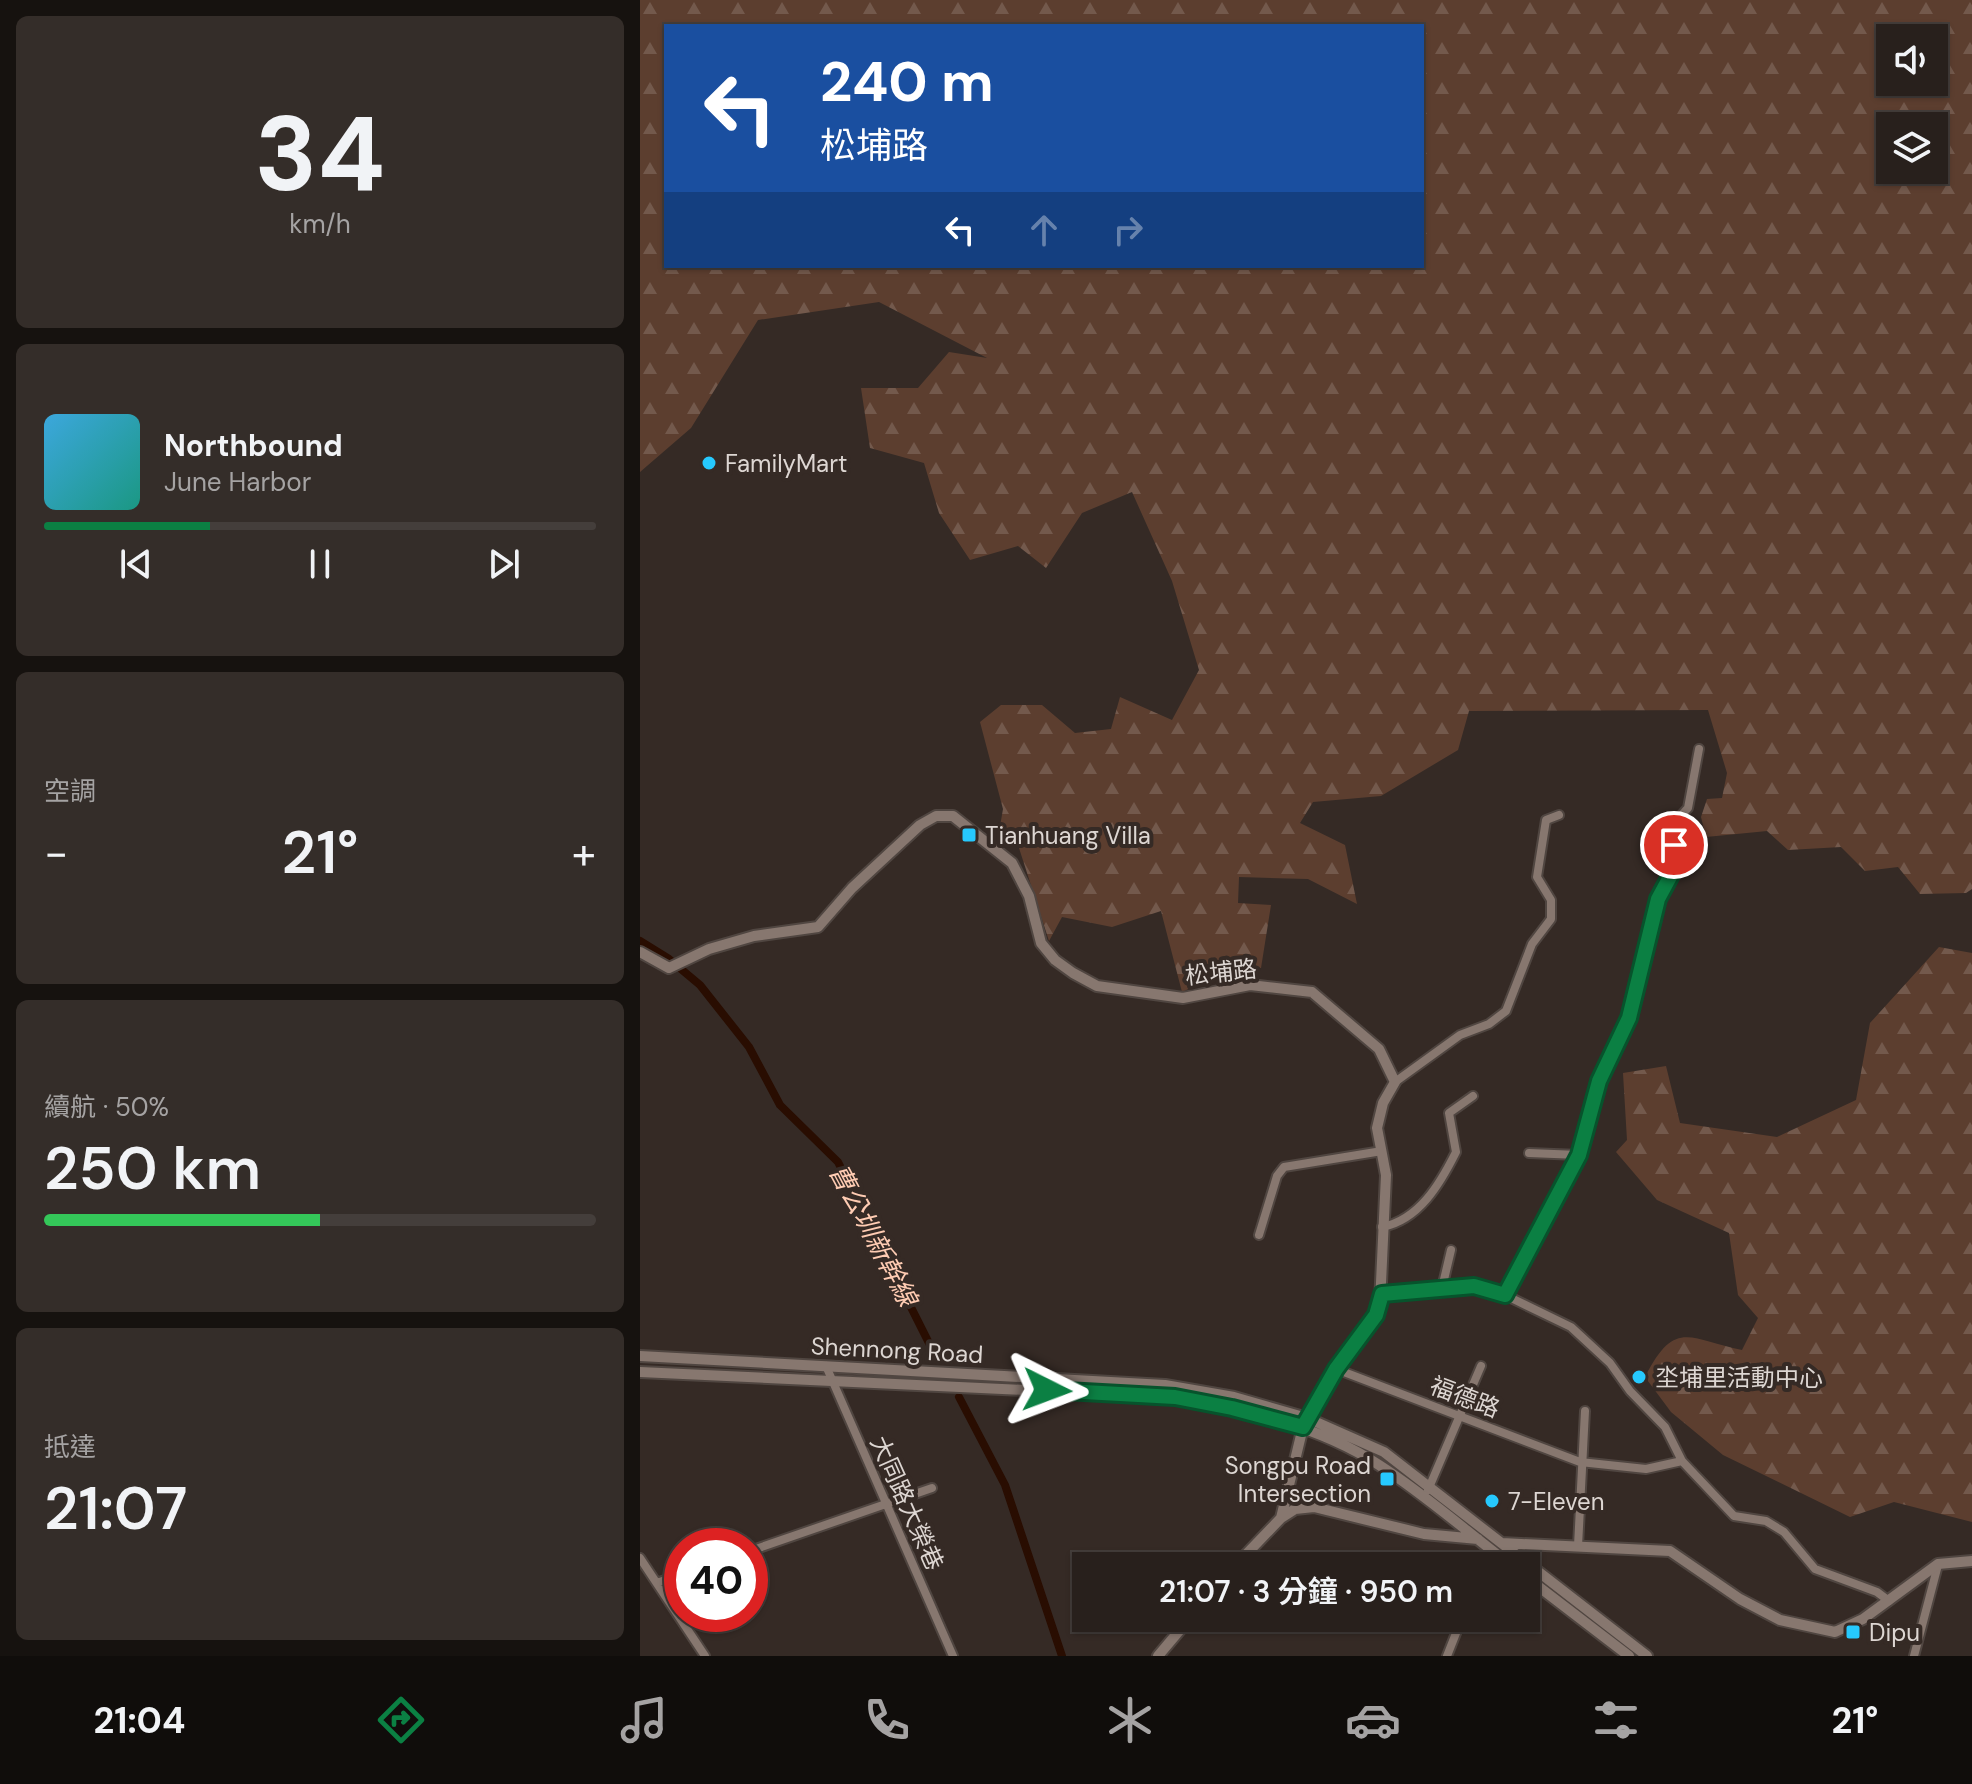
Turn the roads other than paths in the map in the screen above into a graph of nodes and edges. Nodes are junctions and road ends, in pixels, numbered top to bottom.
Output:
1 (1699, 749) dead end
2 (1559, 815) dead end
3 (640, 952) edge
4 (1395, 1082) junction
5 (1473, 1096) dead end
6 (1382, 1151) junction
7 (1529, 1153) dead end
8 (1579, 1155) junction
9 (1382, 1227) junction
10 (1259, 1235) dead end
11 (1451, 1250) dead end
12 (1442, 1288) junction
13 (1382, 1294) junction
14 (1505, 1295) junction
15 (640, 1356) edge
16 (826, 1366) junction
17 (1481, 1366) dead end
18 (1336, 1369) junction
19 (640, 1372) edge
20 (832, 1381) junction
21 (1585, 1411) dead end
22 (1460, 1416) junction
23 (1305, 1423) junction
24 (1682, 1461) junction
25 (1580, 1462) junction
26 (932, 1488) dead end
27 (1428, 1491) junction
28 (885, 1505) junction
29 (1281, 1518) junction
30 (1477, 1539) junction
31 (1500, 1542) junction
32 (768, 1545) edge
33 (1578, 1546) junction
34 (1248, 1552) edge
35 (1488, 1552) edge
36 (1498, 1552) edge
37 (640, 1558) edge
38 (1972, 1561) edge
39 (1938, 1564) junction
40 (664, 1580) edge
41 (657, 1583) junction
42 (1540, 1588) edge
43 (1889, 1601) junction
44 (1178, 1632) edge
45 (1456, 1632) edge
46 (705, 1656) edge
47 (953, 1656) edge
48 (1158, 1656) edge
49 (1447, 1656) edge
50 (1629, 1656) edge
51 (1647, 1656) edge
52 (1914, 1656) edge

1 - 8 street
2 - 4 street
3 - 4 street, 松埔路
4 - 6 street
5 - 9 street
6 - 9 street
6 - 10 street
7 - 8 street
8 - 14 street
9 - 13 street
11 - 12 street
12 - 13 street
12 - 14 street
13 - 18 street
14 - 24 street
15 - 16 street, Shennong Road
16 - 20 street, 大同路大榮巷
16 - 23 street, Shennong Road
17 - 22 street
18 - 22 street, 福德路
18 - 23 street
19 - 20 street, Shennong Road
20 - 23 street, Shennong Road
20 - 28 street, 大同路大榮巷
21 - 25 street
22 - 25 street, 福德路
22 - 27 street
23 - 27 street, Shennong Road
23 - 29 street
24 - 25 street, 福德路
24 - 43 street
25 - 33 street
26 - 28 street
27 - 30 street, Shennong Road
27 - 31 street, Shennong Road
28 - 32 street
28 - 47 street, 大同路大榮巷
29 - 30 street
29 - 34 street
30 - 31 street
30 - 35 street, Shennong Road
31 - 33 street
31 - 36 street
31 - 51 street, Shennong Road
33 - 43 street
37 - 41 street
38 - 39 street
39 - 43 street
39 - 52 street
40 - 41 street
41 - 46 street
42 - 50 street
44 - 48 street
45 - 49 street

